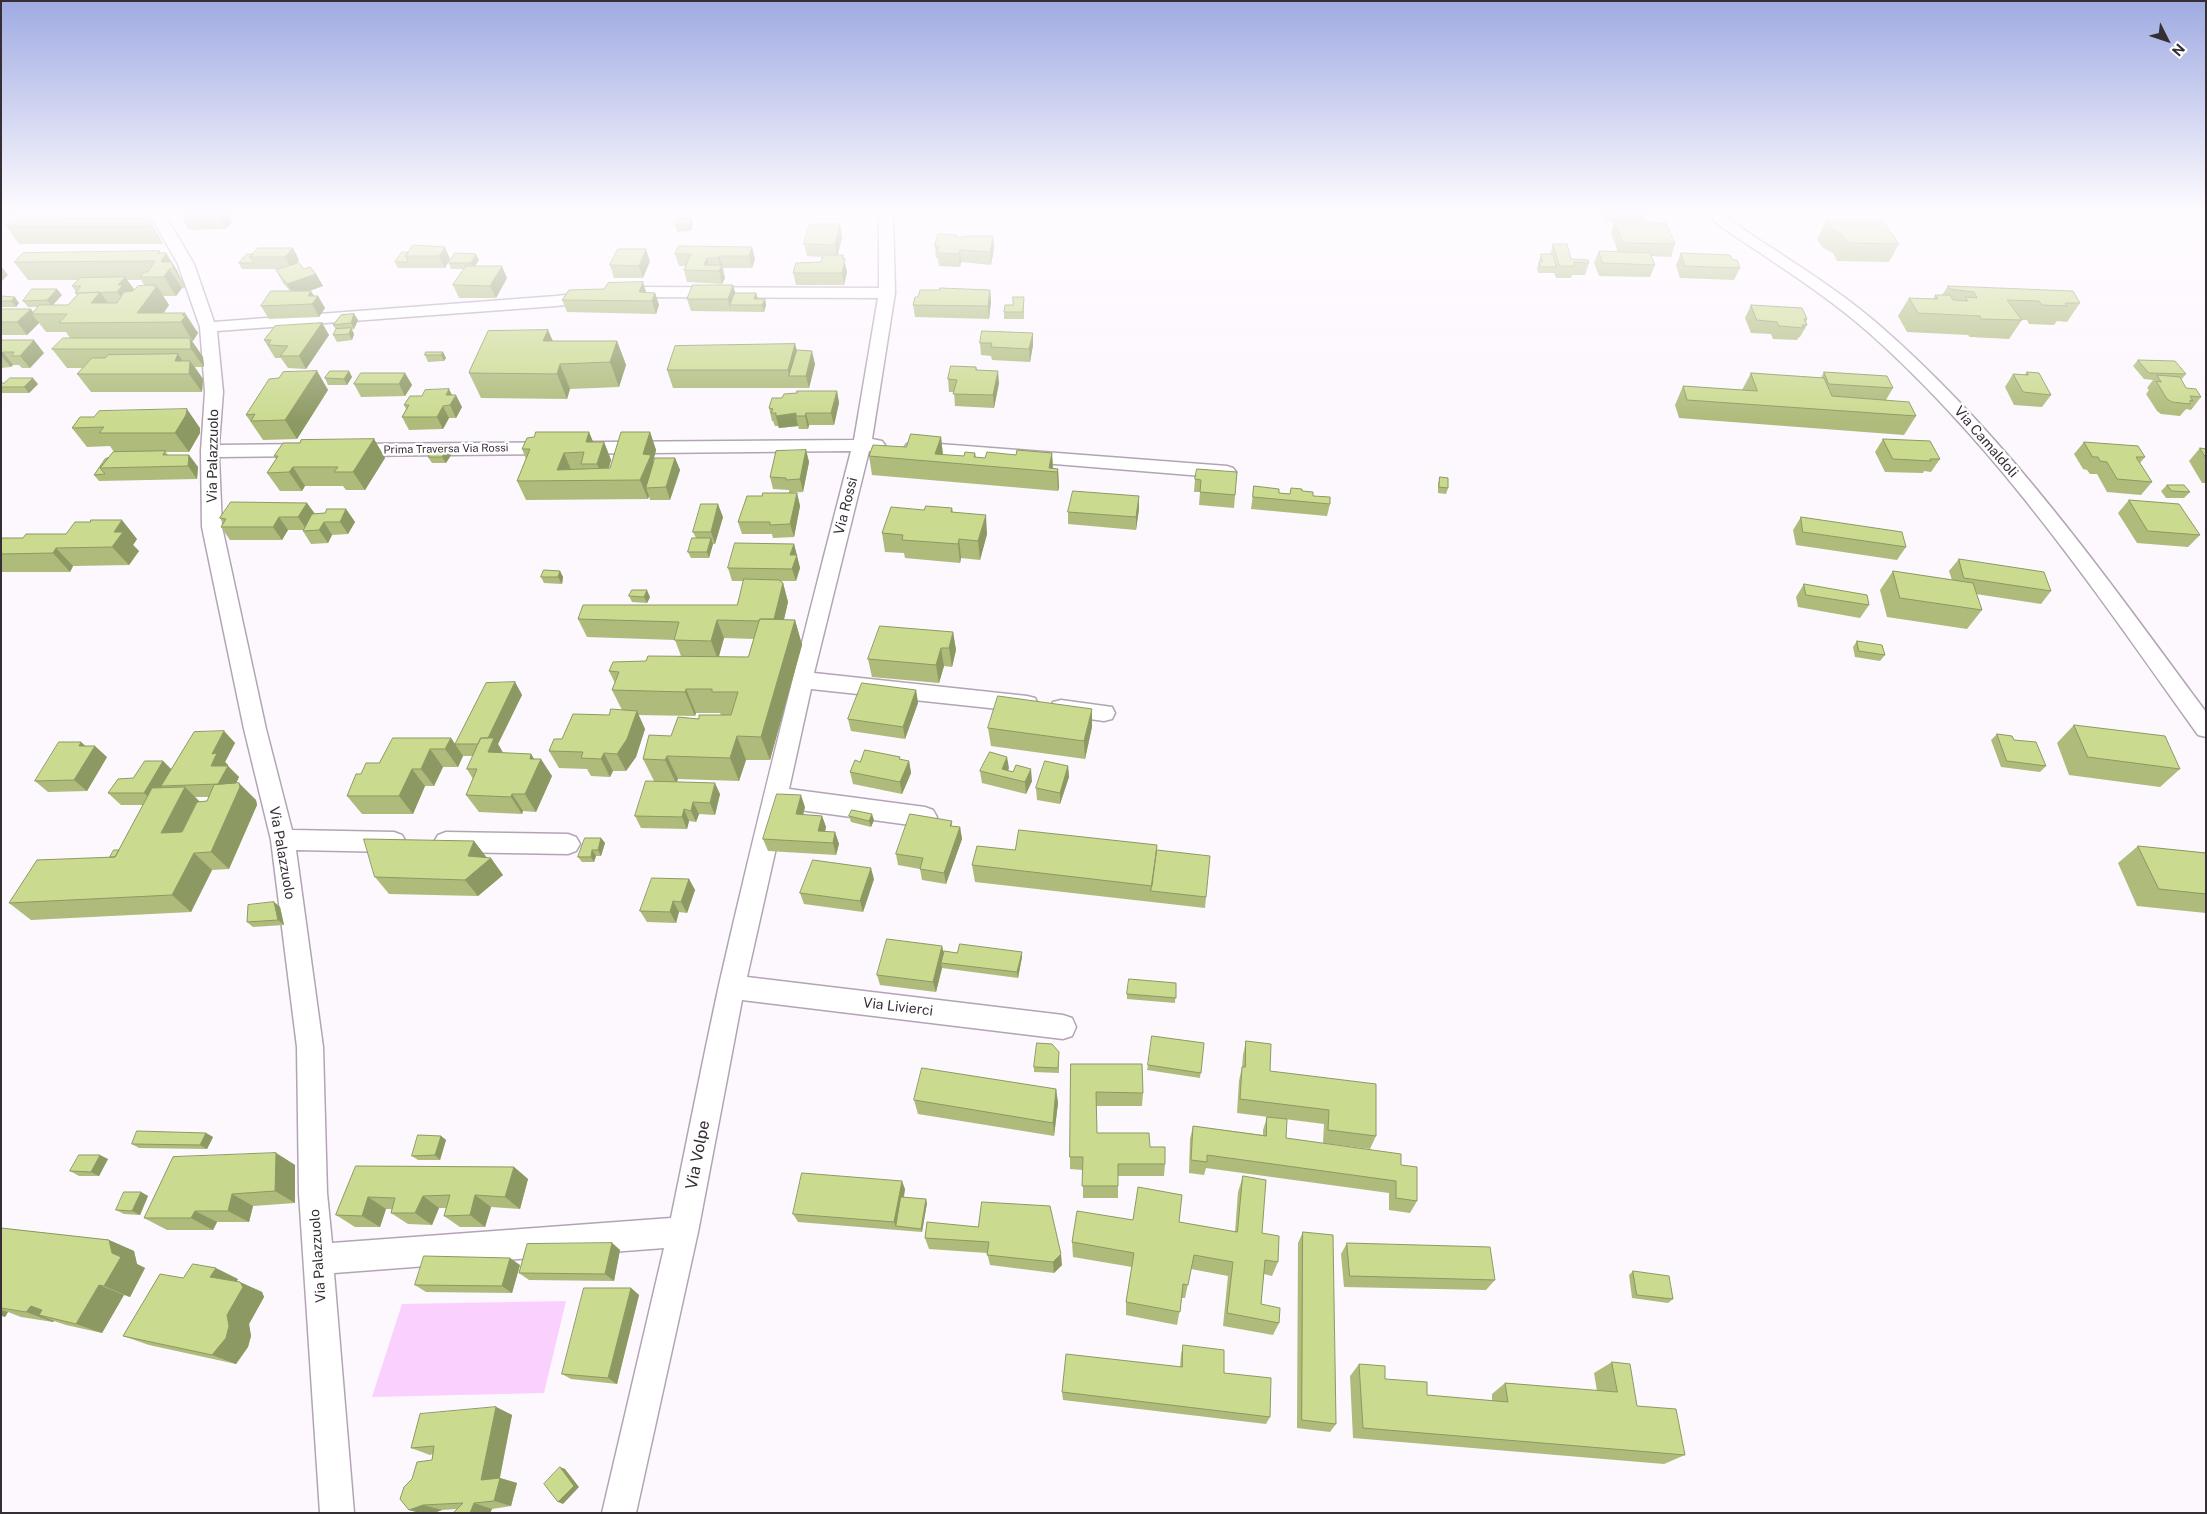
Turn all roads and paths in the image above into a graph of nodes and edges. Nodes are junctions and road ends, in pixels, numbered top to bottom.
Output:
1 (192, 281) edge
2 (887, 281) edge
3 (1807, 281) edge
4 (887, 293) junction
5 (208, 327) junction
6 (862, 444) junction
7 (210, 451) junction
8 (1236, 473) edge
9 (802, 680) junction
10 (1104, 712) dead end
11 (2206, 729) edge
12 (775, 797) junction
13 (924, 818) edge
14 (283, 840) junction
15 (568, 844) dead end
16 (732, 987) junction
17 (1063, 1027) dead end
18 (683, 1232) junction
19 (318, 1259) junction
20 (337, 1513) edge
21 (620, 1513) edge

1 - 5 street, Via Palazzuolo
2 - 4 street, Via Rossi
3 - 11 street, Via Camaldoli
4 - 5 street
4 - 6 street, Via Rossi
5 - 7 street, Via Palazzuolo
6 - 7 street, Prima Traversa Via Rossi
6 - 8 street, Prima Traversa Via Rossi
6 - 9 street, Via Rossi
7 - 14 street, Via Palazzuolo
9 - 10 street
9 - 12 street, Via Rossi
12 - 13 street
12 - 16 street, Via Volpe
14 - 15 street
14 - 19 street, Via Palazzuolo
16 - 17 street, Via Livierci
16 - 18 street, Via Volpe
18 - 19 street
18 - 21 street, Via Volpe
19 - 20 street, Via Palazzuolo

